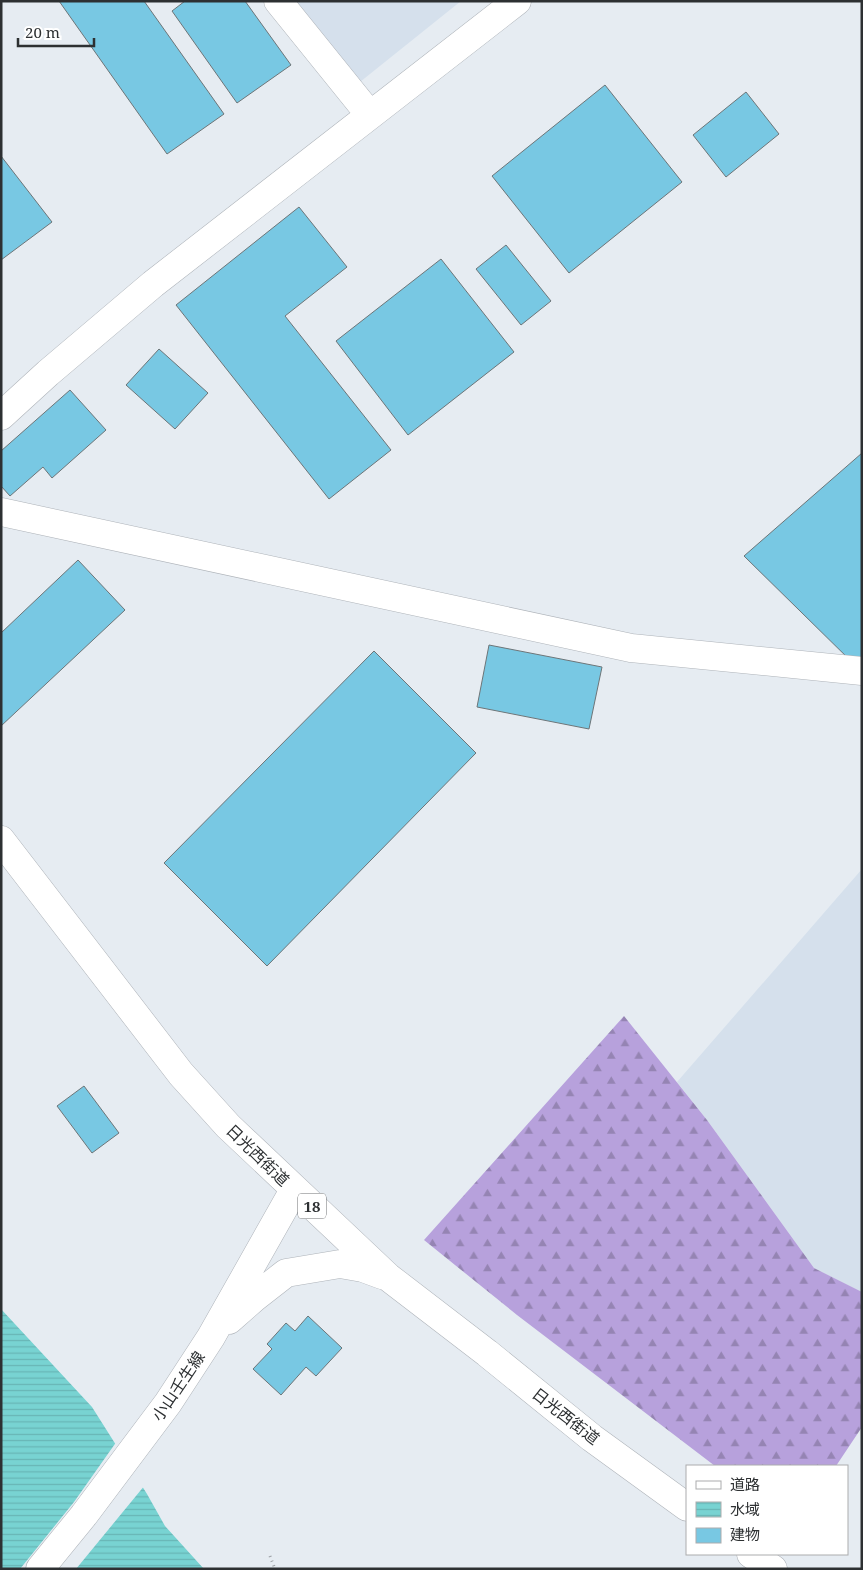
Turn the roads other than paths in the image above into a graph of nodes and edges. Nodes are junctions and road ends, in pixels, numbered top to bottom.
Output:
1 (278, 1) edge
2 (517, 1) edge
3 (370, 115) junction
4 (1, 416) edge
5 (1, 512) edge
6 (862, 671) edge
7 (1, 840) edge
8 (294, 1190) junction
9 (388, 1277) junction
10 (211, 1336) junction
11 (686, 1506) edge
12 (752, 1555) edge
13 (40, 1569) edge
14 (773, 1569) edge

1 - 3 street
2 - 3 street
3 - 4 street
5 - 6 street
7 - 8 street, 日光西街道 / 18
8 - 9 street, 日光西街道 / 18
8 - 10 street, 小山壬生線 / 18
9 - 10 street
9 - 11 street, 日光西街道 / 18
10 - 13 street, 小山壬生線 / 18
12 - 14 street

